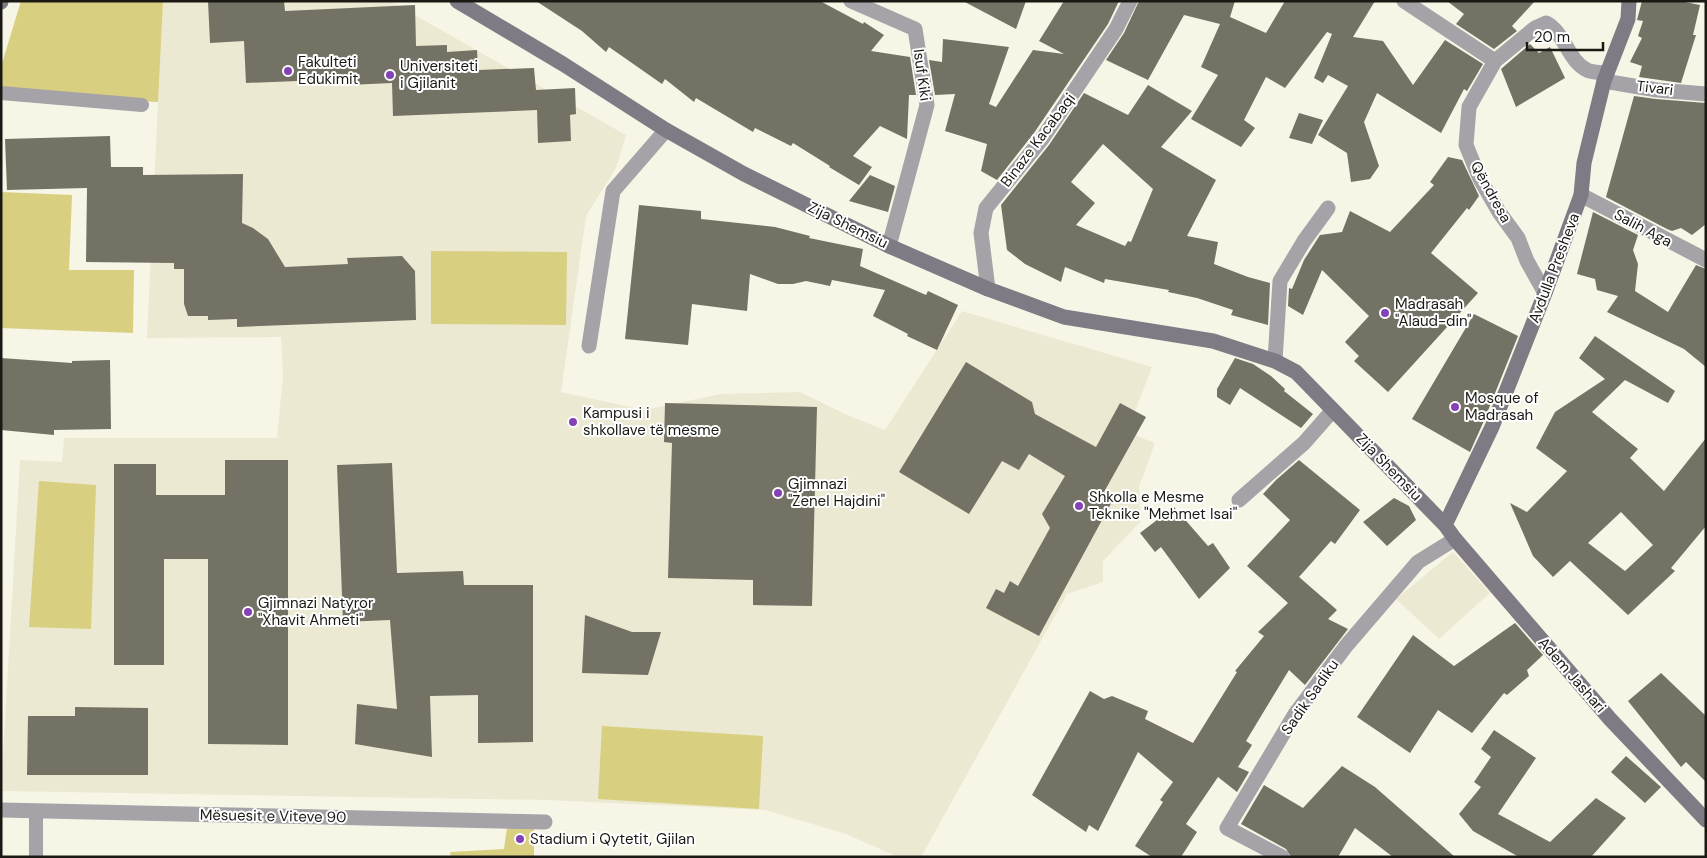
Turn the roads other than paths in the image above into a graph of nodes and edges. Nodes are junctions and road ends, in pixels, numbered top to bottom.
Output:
1 (457, 1) edge
2 (851, 1) edge
3 (1130, 1) edge
4 (1404, 1) edge
5 (1629, 1) edge
6 (1495, 61) junction
7 (1605, 77) junction
8 (1, 93) edge
9 (1706, 94) edge
10 (142, 105) dead end
11 (666, 130) junction
12 (1582, 195) junction
13 (1328, 208) dead end
14 (889, 246) junction
15 (1706, 260) edge
16 (988, 289) junction
17 (1545, 293) junction
18 (589, 346) dead end
19 (1275, 361) junction
20 (1333, 410) junction
21 (1238, 500) dead end
22 (1445, 525) junction
23 (1454, 539) junction
24 (1, 810) edge
25 (36, 811) junction
26 (1706, 820) edge
27 (545, 822) dead end
28 (36, 857) edge
29 (1282, 857) edge

1 - 11 main road, Zija Shemsiu
2 - 14 street, Isuf Kiki
3 - 16 street, Binaze Kacabaqi
4 - 6 street
5 - 7 main road, Avdulla Presheva
6 - 7 street, Qëndresa
6 - 17 street, Qëndresa
7 - 9 street, Tivari
7 - 12 main road, Avdulla Presheva
8 - 10 lane
11 - 14 main road, Zija Shemsiu
11 - 18 street
12 - 15 street, Salih Aga
12 - 17 main road, Avdulla Presheva
13 - 19 street
14 - 16 main road, Zija Shemsiu
16 - 19 main road, Zija Shemsiu
17 - 22 main road, Avdulla Presheva
19 - 20 main road, Zija Shemsiu
20 - 21 street
20 - 22 main road, Zija Shemsiu
22 - 23 main road, Adem Jashari
23 - 26 main road, Adem Jashari
23 - 29 street, Sadik Sadiku
24 - 25 street, Mësuesit e Viteve 90
25 - 27 street, Mësuesit e Viteve 90
25 - 28 lane

